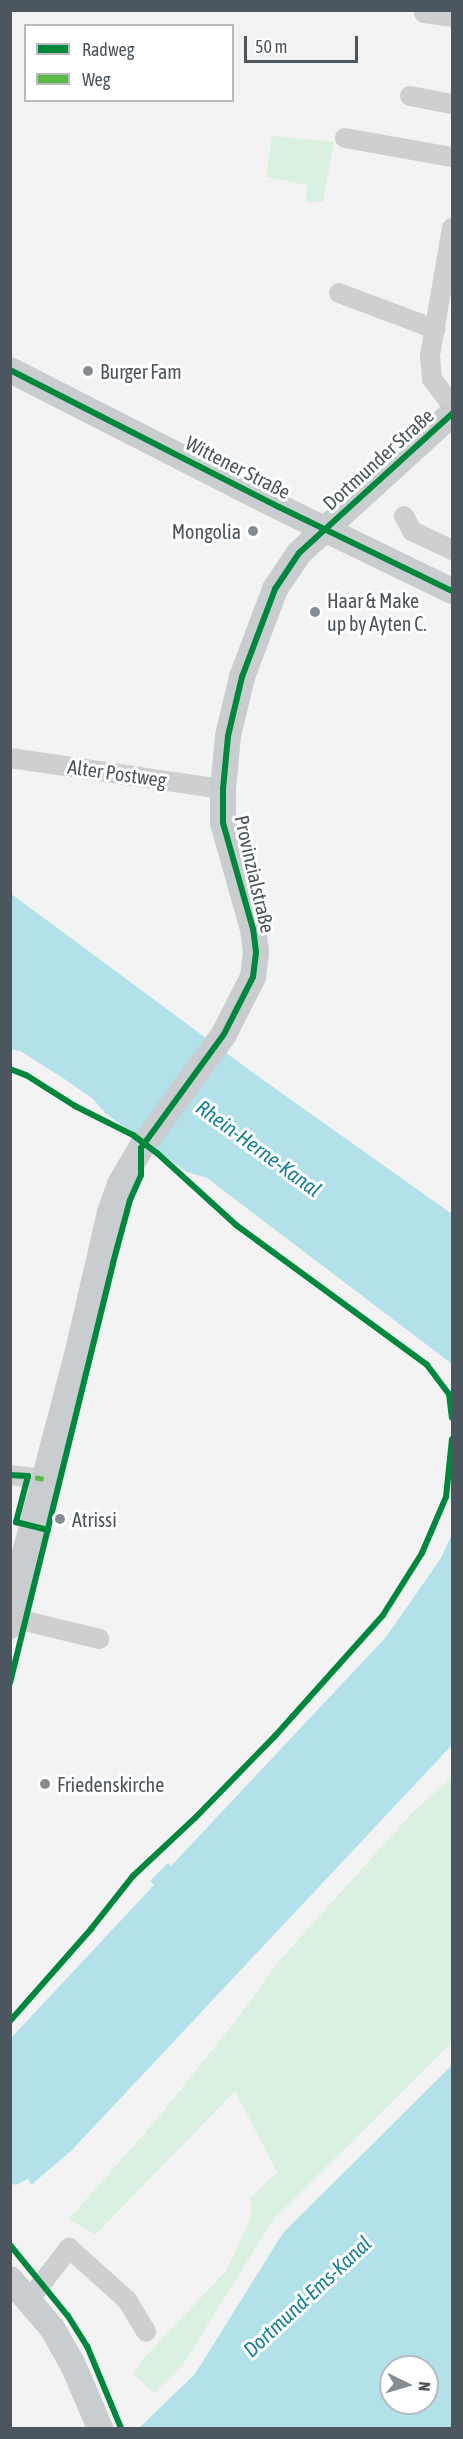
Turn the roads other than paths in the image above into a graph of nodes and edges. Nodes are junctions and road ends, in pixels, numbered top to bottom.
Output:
1 (424, 13) dead end
2 (453, 18) edge
3 (410, 96) dead end
4 (453, 104) edge
5 (345, 138) dead end
6 (453, 156) edge
7 (453, 228) edge
8 (339, 294) dead end
9 (435, 329) junction
10 (10, 370) edge
11 (453, 406) edge
12 (453, 414) edge
13 (404, 516) dead end
14 (327, 529) junction
15 (453, 550) edge
16 (453, 591) edge
17 (10, 758) edge
18 (223, 789) junction
19 (10, 1475) edge
20 (44, 1479) junction
21 (12, 1622) edge
22 (99, 1639) dead end
23 (10, 2279) edge
24 (29, 2300) junction
25 (146, 2332) dead end
26 (100, 2428) edge

1 - 2 street
3 - 4 street
5 - 6 street
7 - 9 street
8 - 9 street
9 - 11 street
10 - 14 main road, Wittener Straße
12 - 14 main road, Dortmunder Straße
13 - 15 street
14 - 16 main road, Wittener Straße
14 - 18 main road, Provinzialstraße
17 - 18 street, Alter Postweg
18 - 20 main road, Provinzialstraße
19 - 20 street
20 - 21 main road, Provinzialstraße
21 - 22 street
23 - 24 main road
24 - 25 street
24 - 26 main road

